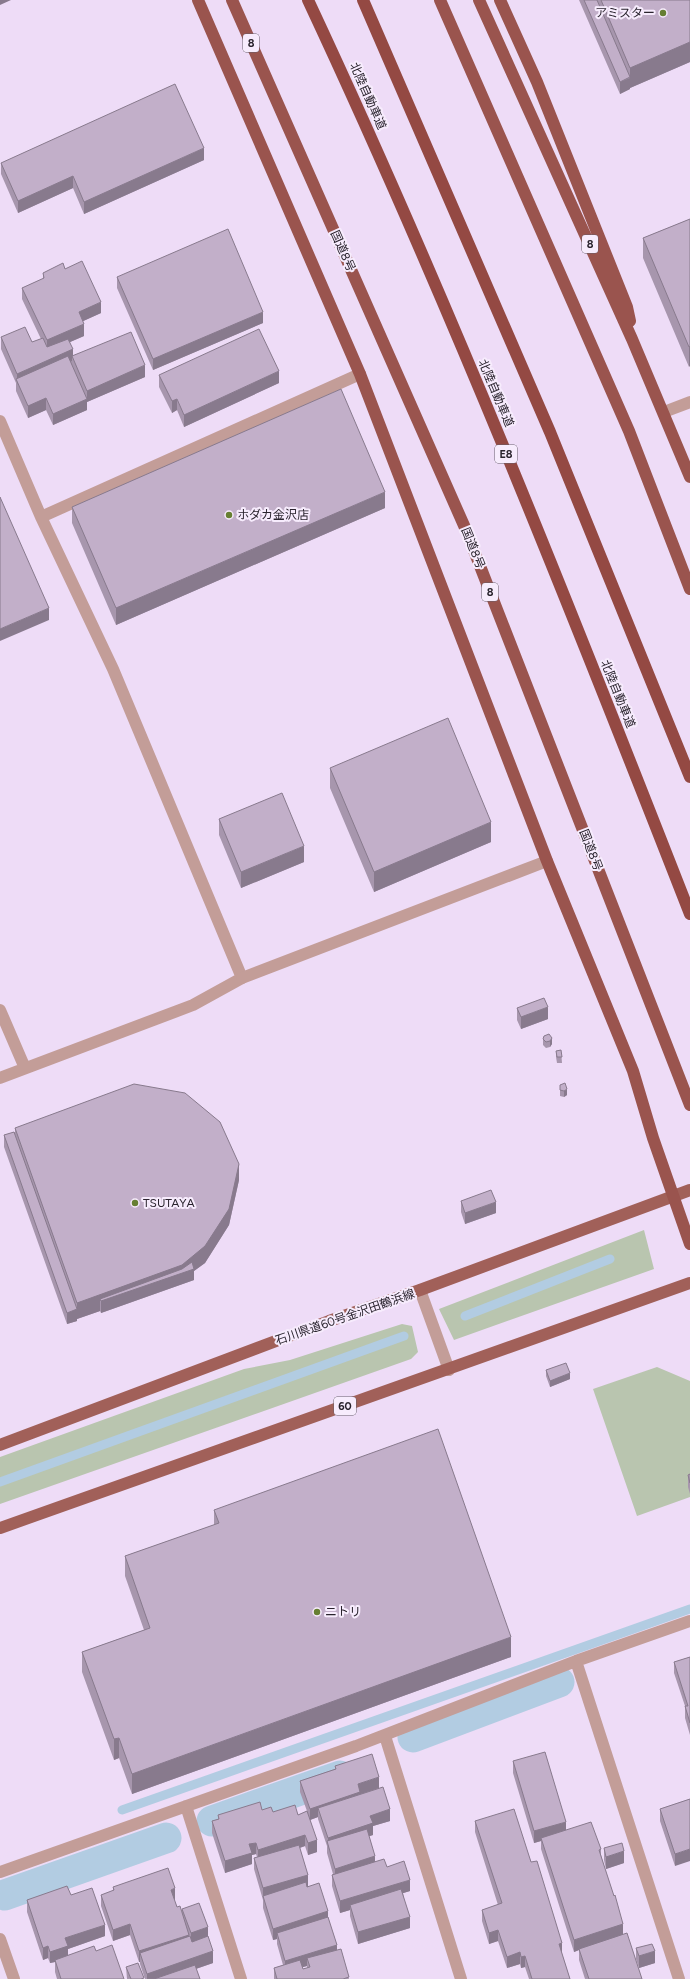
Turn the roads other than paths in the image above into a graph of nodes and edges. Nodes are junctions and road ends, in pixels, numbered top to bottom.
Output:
1 (198, 0) edge
2 (232, 0) edge
3 (308, 0) edge
4 (363, 0) edge
5 (440, 0) edge
6 (478, 0) edge
7 (500, 0) edge
8 (632, 339) junction
9 (360, 374) junction
10 (690, 402) edge
11 (664, 412) junction
12 (0, 421) edge
13 (690, 478) edge
14 (41, 517) junction
15 (690, 589) edge
16 (690, 777) edge
17 (547, 861) junction
18 (690, 914) edge
19 (242, 978) junction
20 (0, 1010) edge
21 (25, 1068) junction
22 (0, 1078) edge
23 (690, 1105) edge
24 (690, 1190) edge
25 (674, 1197) junction
26 (690, 1244) edge
27 (690, 1283) edge
28 (420, 1290) junction
29 (449, 1370) junction
30 (0, 1445) edge
31 (0, 1528) edge
32 (690, 1621) edge
33 (576, 1661) junction
34 (384, 1736) junction
35 (186, 1806) junction
36 (0, 1872) edge
37 (0, 1940) edge
38 (14, 1979) edge
39 (241, 1979) edge
40 (461, 1979) edge
41 (679, 1979) edge

1 - 9 highway
2 - 23 highway, 国道8号 / 8
3 - 18 highway, 北陸自動車道 / E8
4 - 16 highway
5 - 15 highway
6 - 8 highway, 8
7 - 8 highway
8 - 11 highway, 8
9 - 14 street
9 - 17 highway
10 - 11 street
11 - 13 highway, 8
12 - 14 street
14 - 19 street
17 - 19 street
17 - 25 highway
19 - 21 street
20 - 21 street
21 - 22 street
24 - 25 main road, 石川県道60号金沢田鶴浜線
25 - 26 highway
25 - 28 main road, 石川県道60号金沢田鶴浜線
27 - 29 main road, 60
28 - 29 street
28 - 30 main road, 石川県道60号金沢田鶴浜線
29 - 31 main road, 60
32 - 33 street
33 - 34 street
33 - 41 street
34 - 35 street
34 - 40 street
35 - 36 street
35 - 39 street
37 - 38 street

